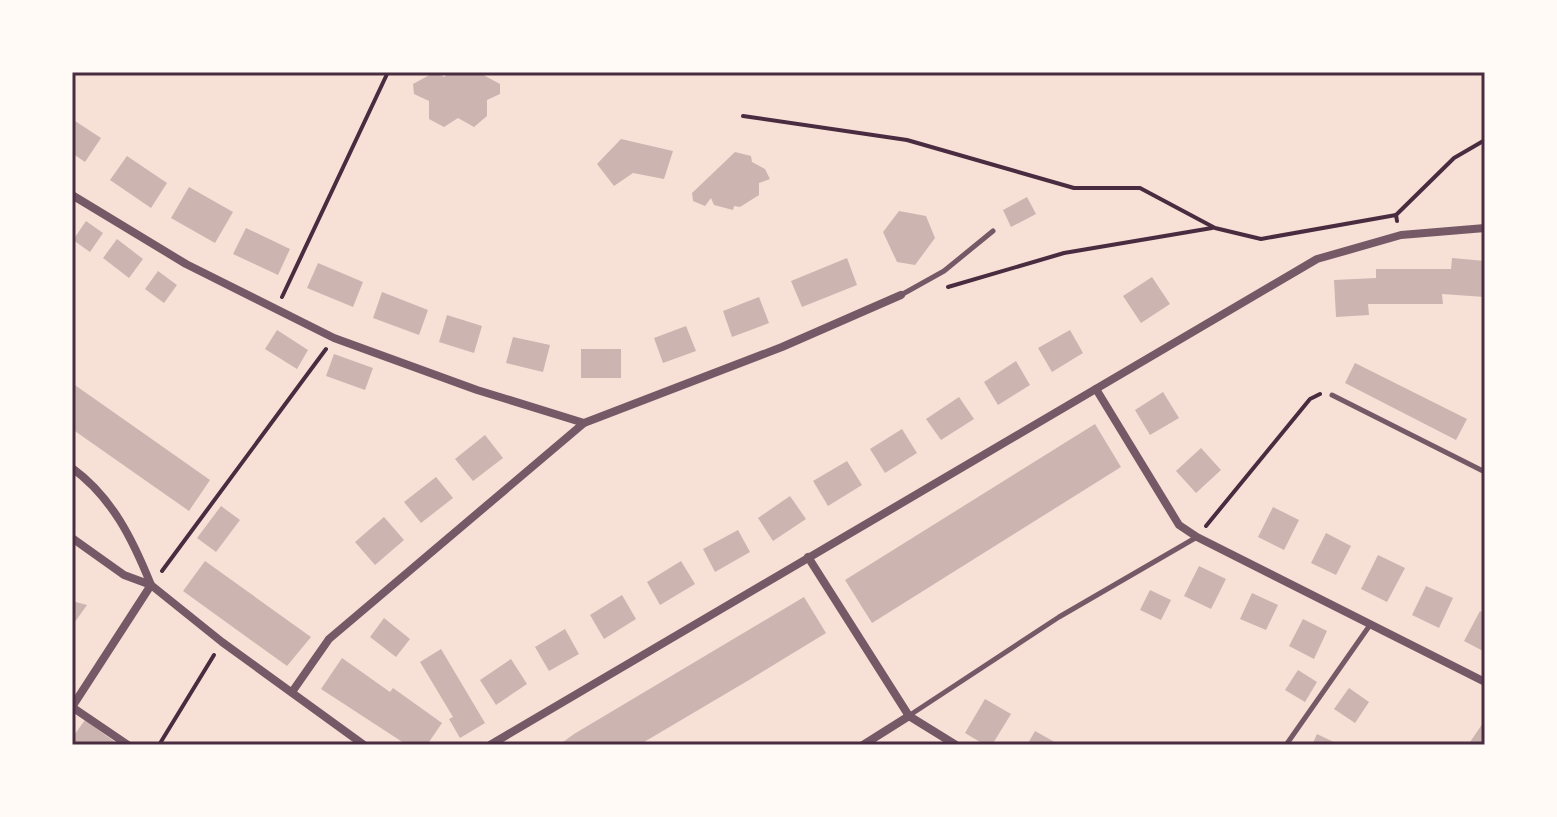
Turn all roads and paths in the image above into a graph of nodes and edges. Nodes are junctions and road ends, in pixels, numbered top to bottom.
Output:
1 (388, 72) edge
2 (743, 116) dead end
3 (1485, 140) edge
4 (72, 195) edge
5 (1396, 215) junction
6 (1215, 228) junction
7 (1485, 228) edge
8 (993, 231) dead end
9 (1401, 235) junction
10 (947, 287) dead end
11 (901, 295) joint
12 (276, 311) junction
13 (334, 338) junction
14 (1096, 389) junction
15 (1332, 395) joint
16 (584, 423) junction
17 (72, 468) edge
18 (1485, 472) edge
19 (1197, 537) junction
20 (72, 538) edge
21 (808, 557) junction
22 (151, 585) junction
23 (1370, 625) junction
24 (222, 642) junction
25 (1485, 682) edge
26 (292, 692) junction
27 (72, 707) edge
28 (909, 716) junction
29 (128, 745) edge
30 (159, 745) edge
31 (364, 745) edge
32 (490, 745) edge
33 (863, 745) edge
34 (956, 745) edge
35 (1286, 745) edge

1 - 12 path
2 - 6 path
3 - 5 path
4 - 12 street
5 - 6 path
5 - 9 path
6 - 10 path
7 - 9 street
8 - 11 lane
9 - 14 street
11 - 16 street
12 - 13 street
13 - 16 street
13 - 22 path
14 - 19 street
14 - 21 street
15 - 18 lane
15 - 19 path
16 - 26 street
17 - 22 street
19 - 23 street
19 - 28 lane
20 - 22 street
21 - 28 street
21 - 32 street
22 - 24 street
22 - 27 street
23 - 25 street
23 - 35 lane
24 - 26 street
24 - 30 path
26 - 31 street
27 - 29 street
28 - 33 street
28 - 34 street

